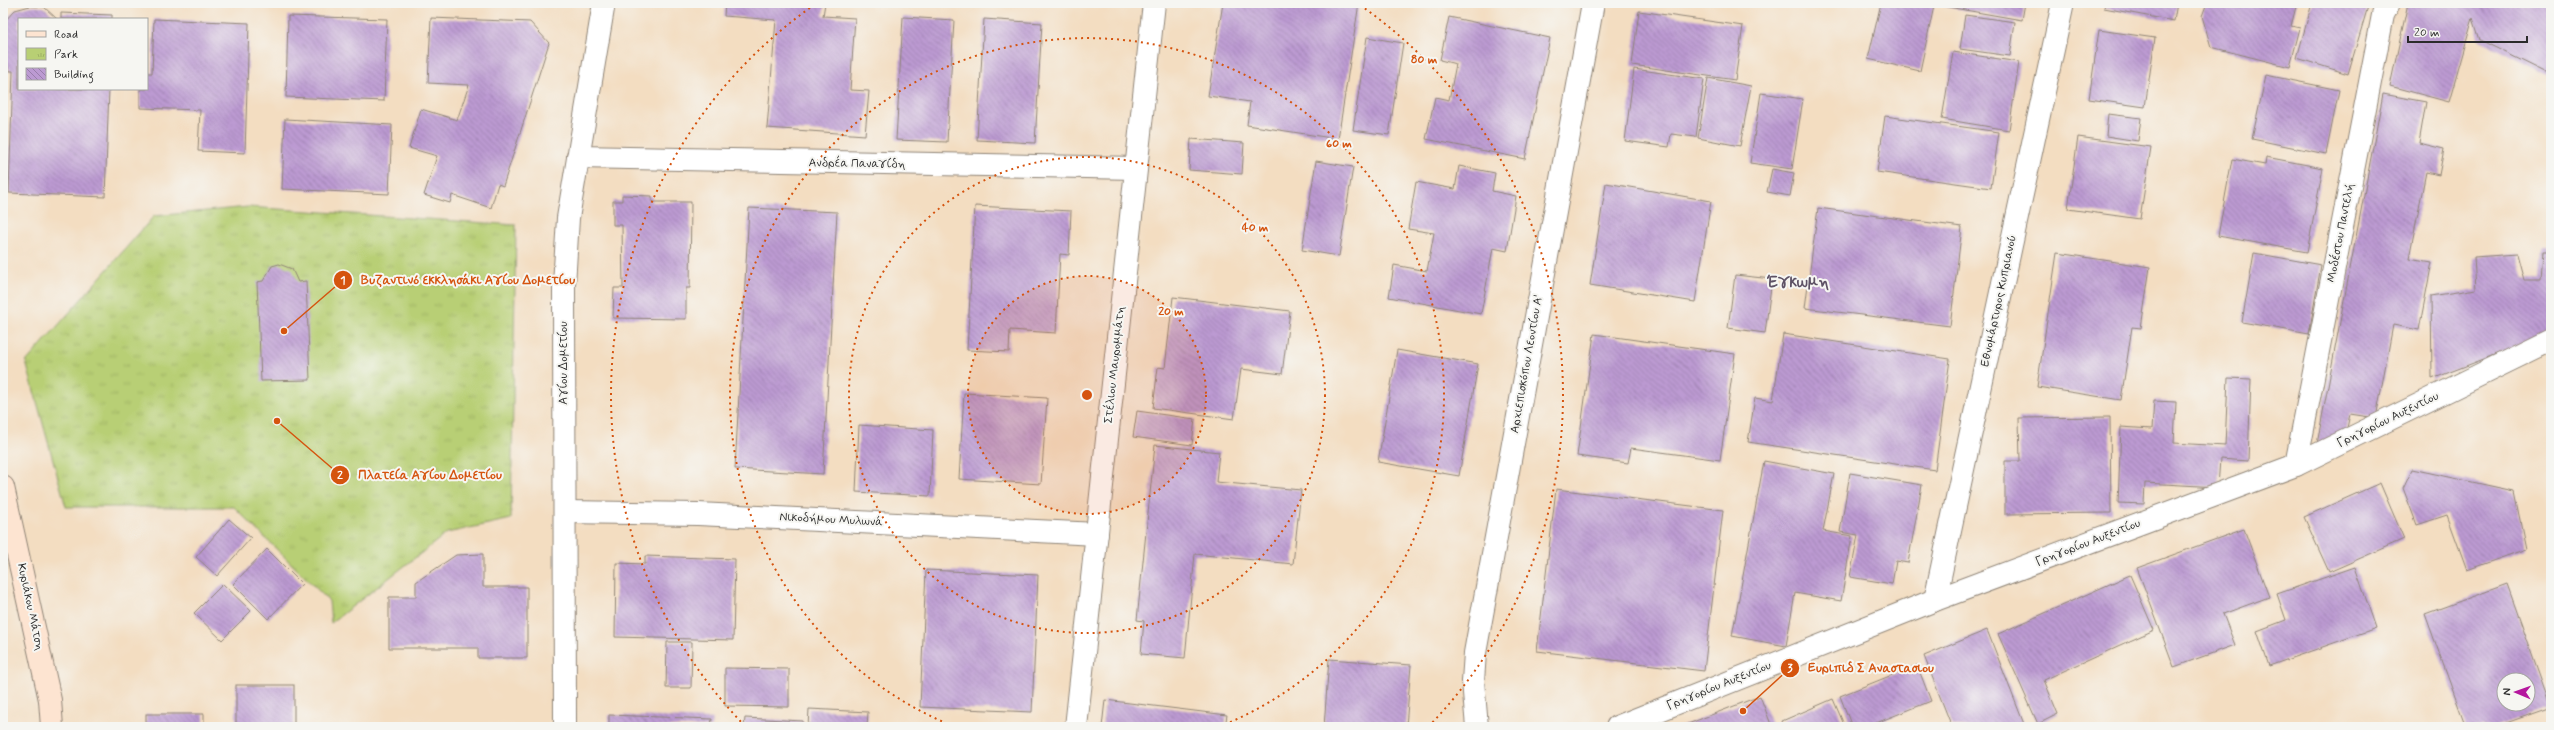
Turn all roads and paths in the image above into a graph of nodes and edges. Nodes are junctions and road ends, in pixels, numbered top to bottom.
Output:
1 (604, 3) edge
2 (1154, 3) edge
3 (1593, 3) edge
4 (2063, 3) edge
5 (2389, 3) edge
6 (578, 157) junction
7 (1136, 168) junction
8 (2551, 340) edge
9 (2296, 465) junction
10 (3, 487) edge
11 (565, 512) junction
12 (1097, 534) junction
13 (1935, 600) junction
14 (52, 727) edge
15 (565, 727) edge
16 (1076, 727) edge
17 (1477, 727) edge
18 (1617, 727) edge

1 - 6 street, Αγίου Δομετίου
2 - 7 street, Στέλιου Μαυρομμάτη
3 - 17 street, Αρχιεπισκόπου Λεοντίου Α'
4 - 13 street, Εθνομάρτυρος Κυπριανού
5 - 9 street, Μοδέστου Παντελή
6 - 7 street, Ανδρέα Παναγίδη
6 - 11 street, Αγίου Δομετίου
7 - 12 street, Στέλιου Μαυρομμάτη
8 - 9 street, Γρηγορίου Αυξεντίου
9 - 13 street, Γρηγορίου Αυξεντίου
10 - 14 main road, Κυριάκου Μάτση
11 - 12 street, Νικοδήμου Μυλωνά
11 - 15 street, Αγίου Δομετίου
12 - 16 street, Στέλιου Μαυρομμάτη
13 - 18 street, Γρηγορίου Αυξεντίου

